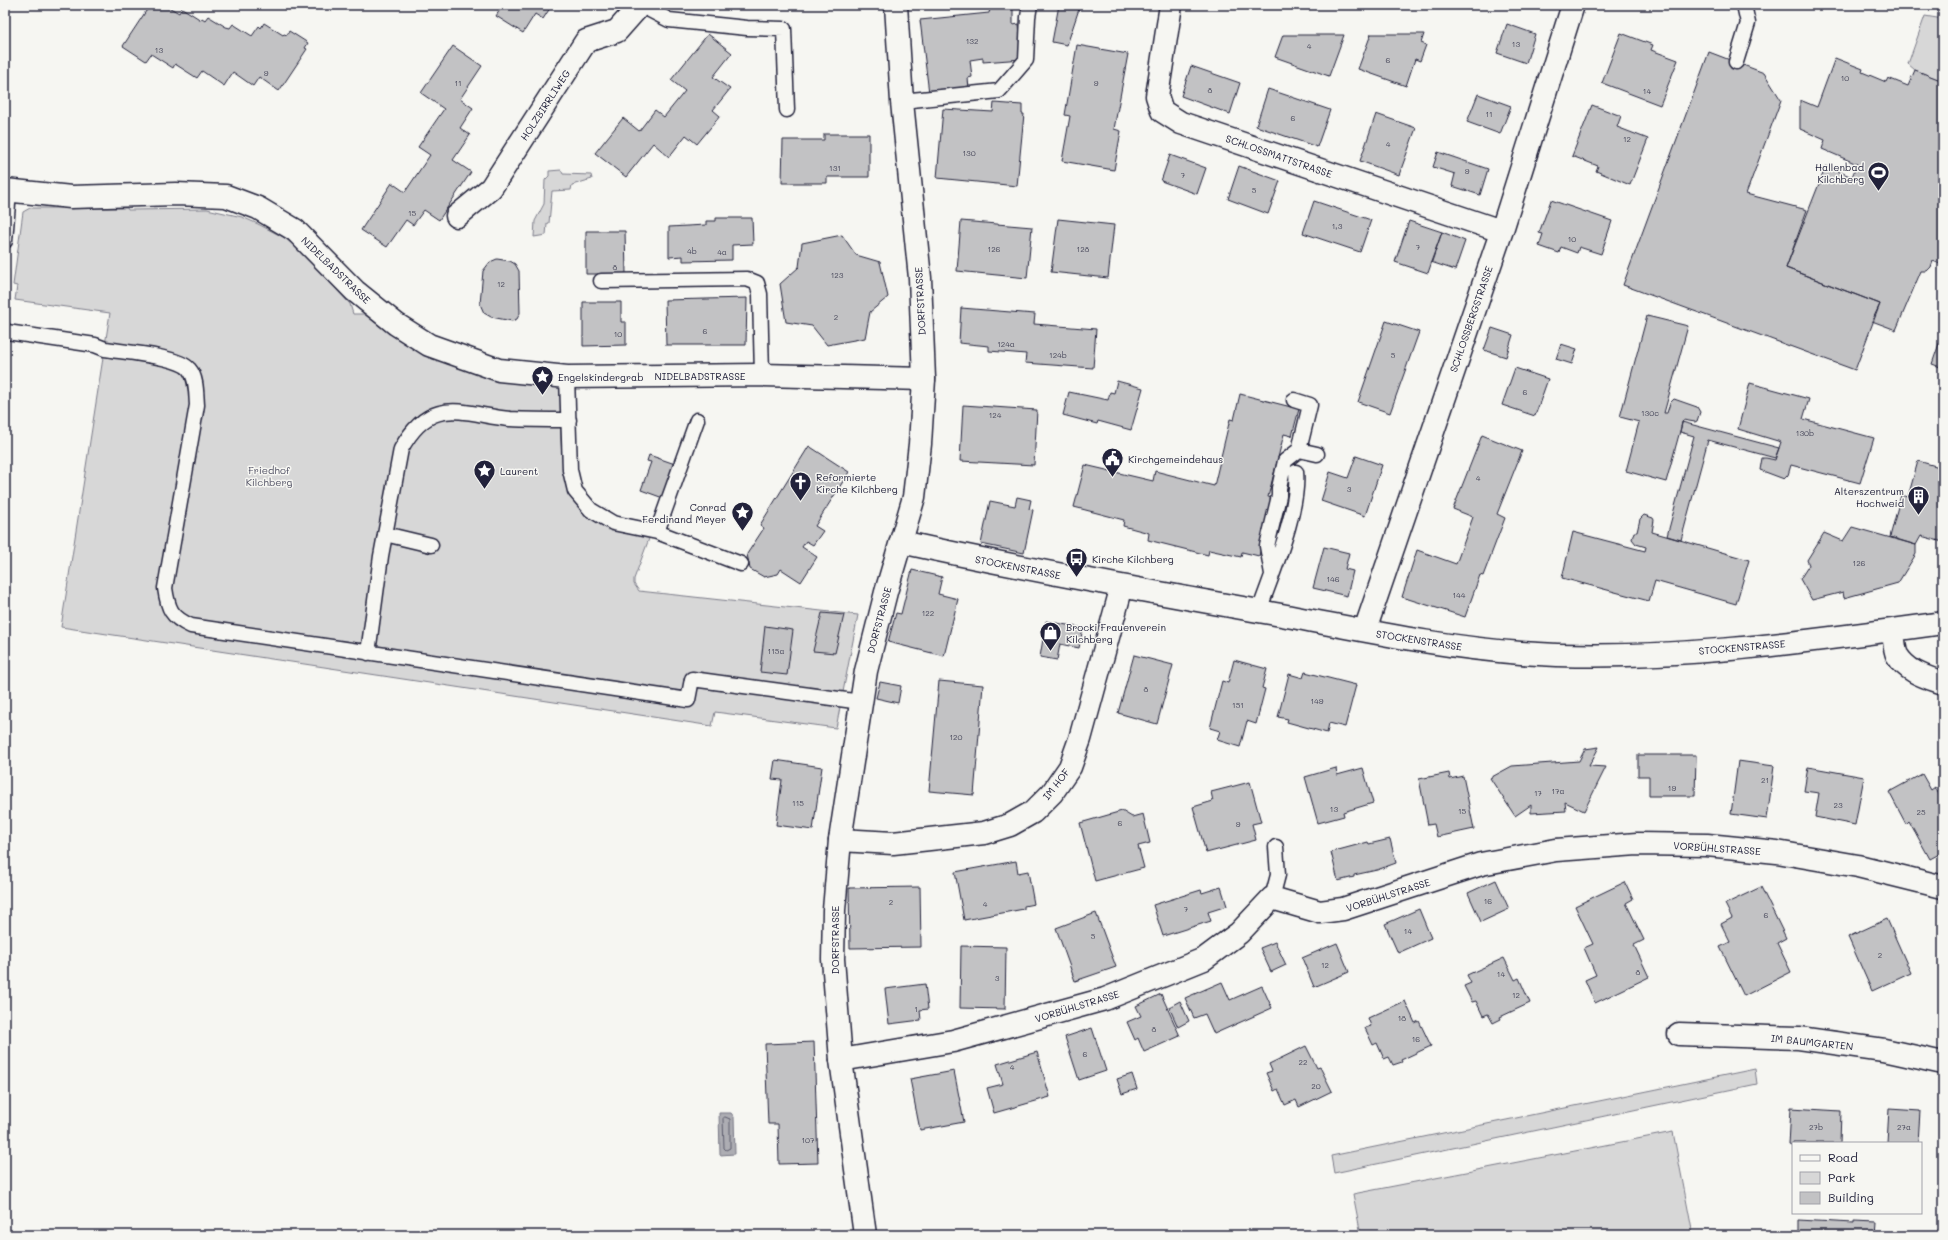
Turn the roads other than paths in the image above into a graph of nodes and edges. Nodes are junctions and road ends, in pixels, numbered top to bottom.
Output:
1 (640, 5) edge
2 (896, 5) edge
3 (1030, 5) edge
4 (1171, 5) edge
5 (1573, 5) edge
6 (1744, 5) edge
7 (1736, 62) dead end
8 (902, 100) junction
9 (787, 110) dead end
10 (7, 191) edge
11 (457, 216) dead end
12 (1501, 232) junction
13 (5, 241) edge
14 (601, 281) dead end
15 (5, 330) edge
16 (762, 376) junction
17 (567, 377) junction
18 (924, 379) junction
19 (1294, 400) dead end
20 (569, 420) junction
21 (697, 420) dead end
22 (1299, 450) junction
23 (1317, 454) dead end
24 (1296, 472) dead end
25 (657, 532) junction
26 (385, 534) junction
27 (901, 542) junction
28 (431, 545) dead end
29 (741, 564) dead end
30 (1272, 574) junction
31 (1122, 586) junction
32 (1259, 611) junction
33 (1943, 623) edge
34 (1365, 630) junction
35 (1893, 630) junction
36 (368, 653) junction
37 (1943, 683) edge
38 (861, 702) junction
39 (840, 840) junction
40 (1276, 847) dead end
41 (1943, 887) edge
42 (1272, 898) junction
43 (1679, 1034) dead end
44 (841, 1060) junction
45 (1943, 1063) edge
46 (865, 1235) edge

1 - 9 lane
1 - 11 street, HOLZBIRRLIWEG
2 - 8 street, DORFSTRASSE
3 - 8 lane
4 - 12 street, SCHLOSSMATTSTRASSE
5 - 12 street, SCHLOSSBERGSTRASSE
6 - 7 lane
8 - 18 street, DORFSTRASSE
10 - 13 lane
10 - 17 street, NIDELBADSTRASSE
12 - 34 street, SCHLOSSBERGSTRASSE
14 - 16 lane
15 - 36 lane
16 - 17 street, NIDELBADSTRASSE
16 - 18 street, NIDELBADSTRASSE
17 - 20 lane
18 - 27 street, DORFSTRASSE
19 - 22 lane
20 - 25 lane
20 - 26 lane
21 - 25 lane
22 - 23 lane
22 - 30 lane
24 - 30 lane
25 - 29 lane
26 - 28 lane
26 - 36 lane
27 - 31 street, STOCKENSTRASSE
27 - 38 street, DORFSTRASSE
30 - 32 lane
31 - 32 street, STOCKENSTRASSE
31 - 39 street, IM HOF
32 - 34 street, STOCKENSTRASSE
33 - 35 street, STOCKENSTRASSE
34 - 35 street, STOCKENSTRASSE
35 - 37 street
36 - 38 lane
38 - 39 street, DORFSTRASSE
39 - 44 street, DORFSTRASSE
40 - 42 lane
41 - 42 street, VORBÜHLSTRASSE
42 - 44 street, VORBÜHLSTRASSE
43 - 45 street, IM BAUMGARTEN
44 - 46 street, DORFSTRASSE

